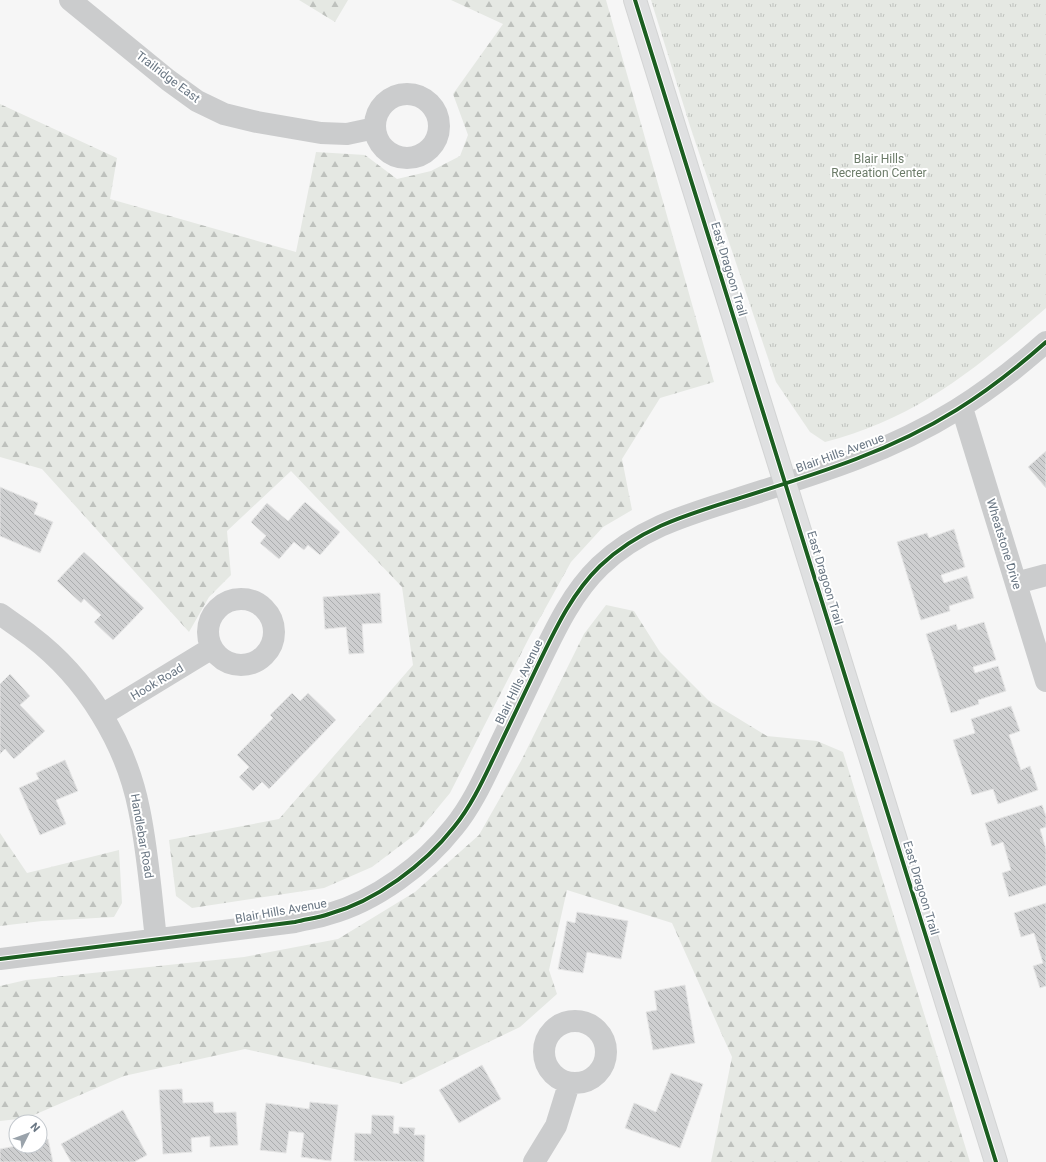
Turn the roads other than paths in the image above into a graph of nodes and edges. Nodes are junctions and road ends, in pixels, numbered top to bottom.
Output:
1 (70, 0) edge
2 (635, 0) edge
3 (375, 128) dead end
4 (1046, 342) edge
5 (962, 408) junction
6 (785, 483) junction
7 (1046, 575) edge
8 (1016, 583) junction
9 (0, 614) edge
10 (212, 648) dead end
11 (1046, 681) edge
12 (102, 715) junction
13 (156, 939) junction
14 (0, 959) edge
15 (569, 1084) dead end
16 (534, 1162) edge
17 (996, 1162) edge

1 - 3 street, Trailridge East
2 - 6 street, East Dragoon Trail
4 - 5 street, Blair Hills Avenue
5 - 6 street, Blair Hills Avenue
5 - 8 street, Wheatstone Drive
6 - 13 street, Blair Hills Avenue
6 - 17 street, East Dragoon Trail
7 - 8 street
8 - 11 street, Wheatstone Drive
9 - 12 street, Handlebar Road
10 - 12 street, Hook Road
12 - 13 street, Handlebar Road
13 - 14 street, Blair Hills Avenue
15 - 16 street

